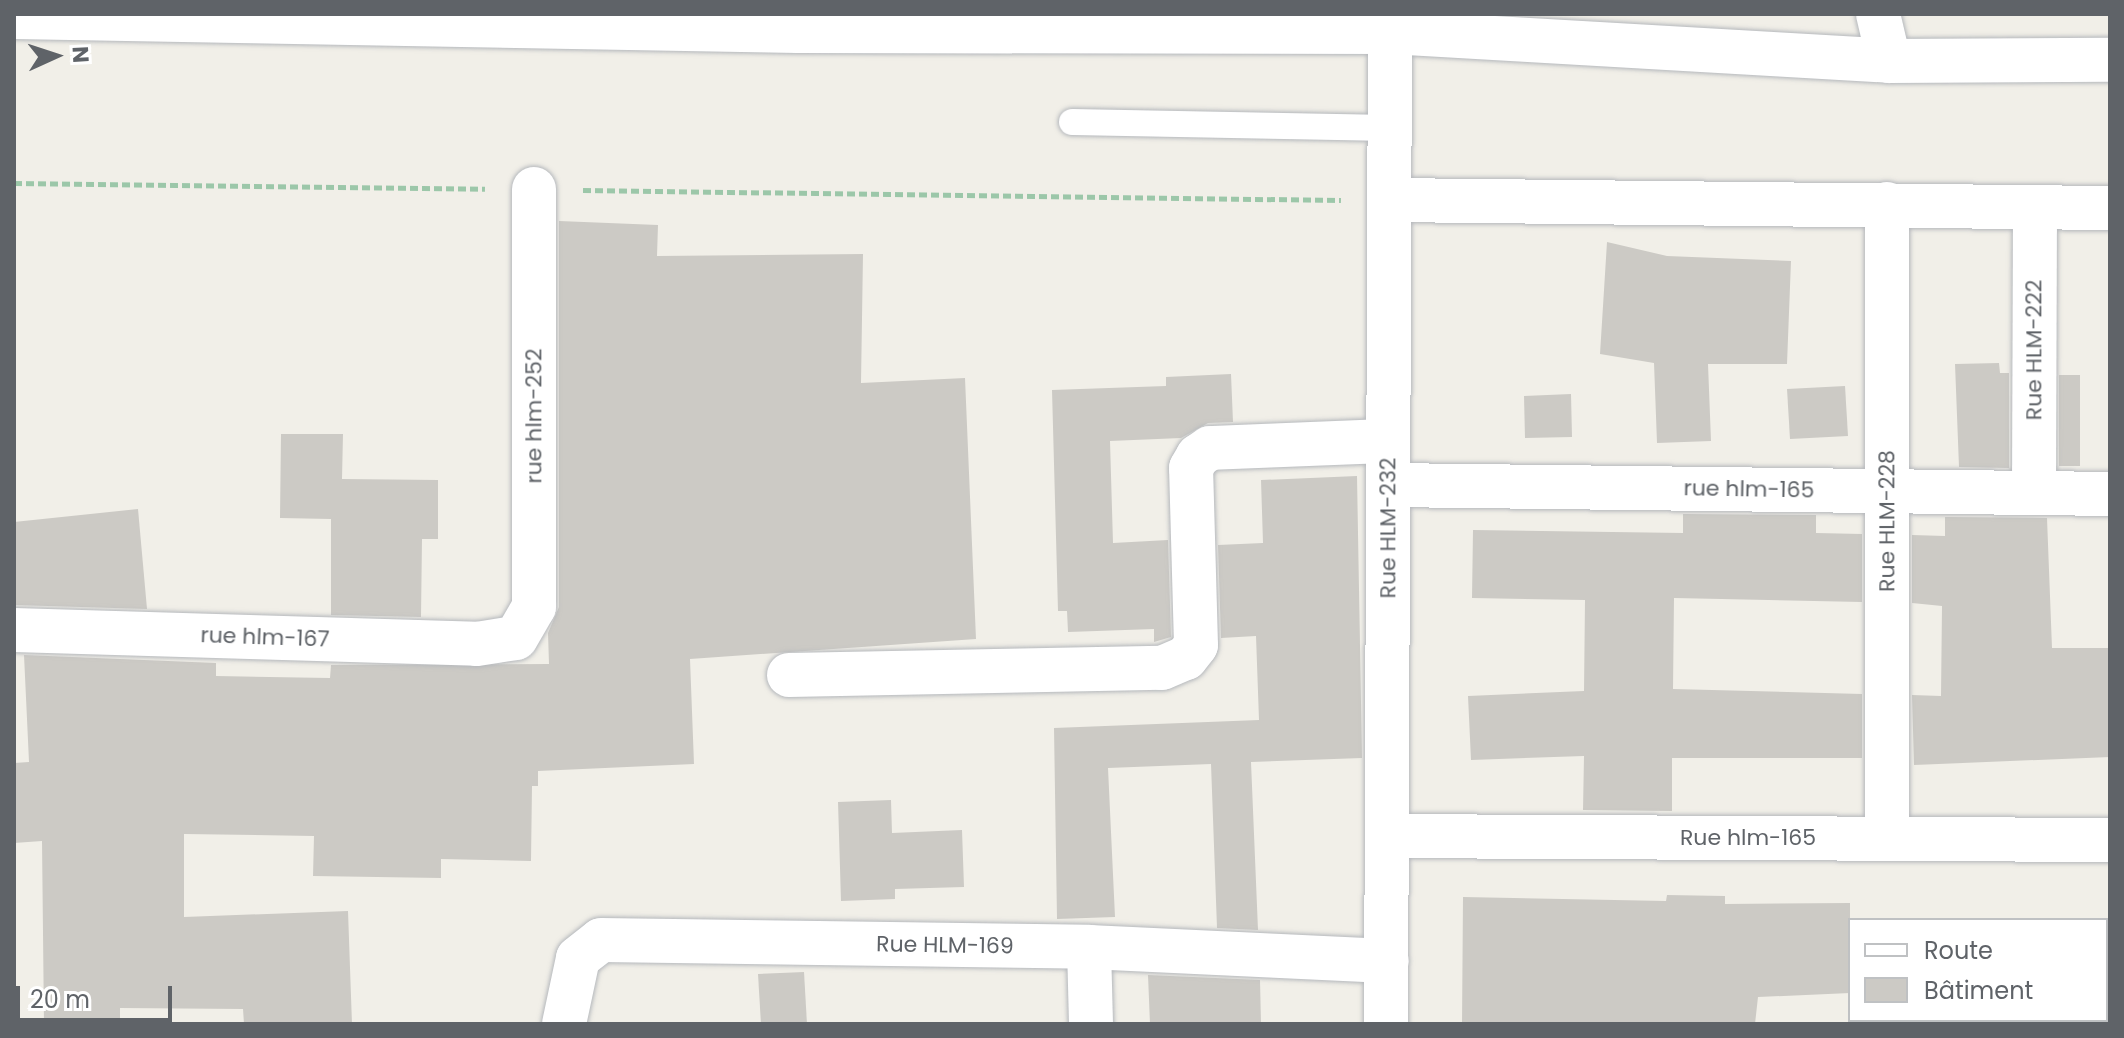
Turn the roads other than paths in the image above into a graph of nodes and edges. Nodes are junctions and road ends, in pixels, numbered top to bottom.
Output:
1 (1878, 14) edge
2 (14, 17) edge
3 (796, 22) edge
4 (1390, 32) junction
5 (2110, 60) edge
6 (1889, 61) junction
7 (1072, 122) dead end
8 (1390, 128) junction
9 (534, 189) dead end
10 (1390, 200) junction
11 (1887, 204) junction
12 (2035, 207) junction
13 (2110, 208) edge
14 (1388, 441) junction
15 (1388, 485) junction
16 (1888, 490) junction
17 (2034, 493) junction
18 (2110, 494) edge
19 (14, 630) edge
20 (516, 638) joint
21 (789, 675) dead end
22 (1387, 836) junction
23 (1887, 839) junction
24 (2110, 840) edge
25 (1089, 947) junction
26 (1387, 961) junction
27 (564, 1024) edge
28 (1091, 1024) edge
29 (1386, 1024) edge

1 - 6 street
2 - 3 street
3 - 4 street
4 - 6 street
4 - 8 street, Rue HLM-232
5 - 6 street
7 - 8 lane
8 - 10 street, Rue HLM-232
9 - 20 street, rue hlm-252
10 - 11 street
10 - 14 street, Rue HLM-232
11 - 12 street
11 - 16 street, Rue HLM-228
12 - 13 street
12 - 17 street, Rue HLM-222
14 - 15 street, Rue HLM-232
14 - 21 street
15 - 16 street, rue hlm-165
15 - 22 street, Rue HLM-232
16 - 17 street, rue hlm-165
16 - 23 street, Rue HLM-228
17 - 18 street, rue hlm-165
19 - 20 street, rue hlm-167
22 - 23 street, Rue hlm-165
22 - 26 street, Rue HLM-232
23 - 24 street, Rue hlm-165
25 - 26 street, Rue HLM-169
25 - 27 street, Rue HLM-169
25 - 28 street
26 - 29 street, Rue HLM-232

